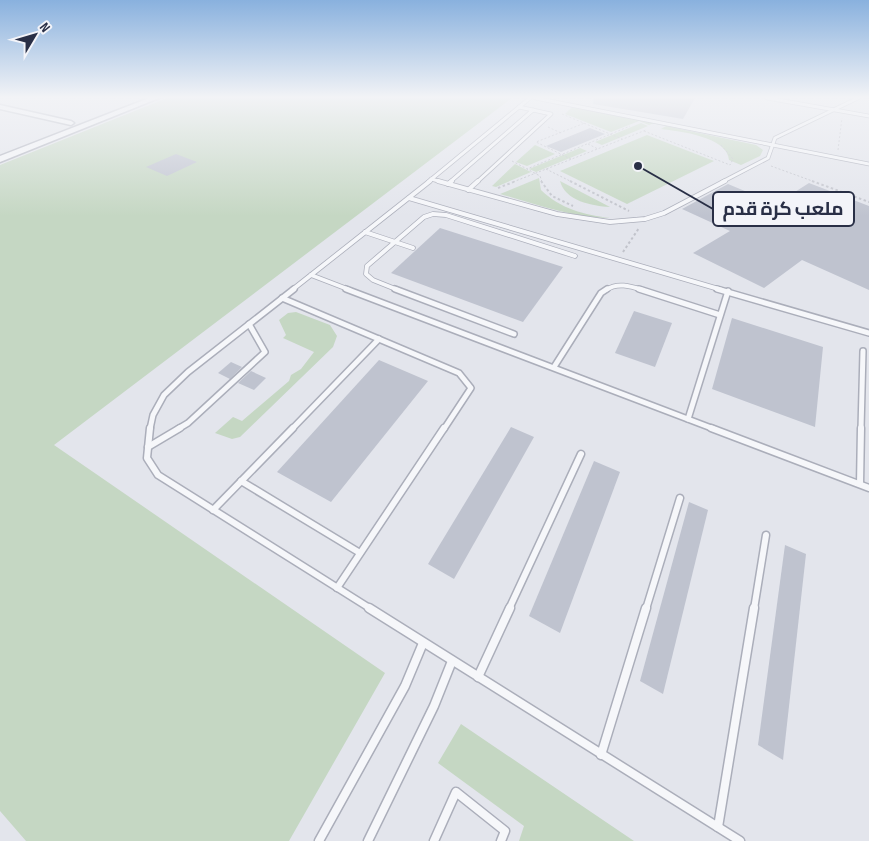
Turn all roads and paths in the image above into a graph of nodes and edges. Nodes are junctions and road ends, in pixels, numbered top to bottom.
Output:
1 (34, 137) edge
2 (56, 137) edge
3 (483, 137) edge
4 (502, 137) edge
5 (526, 137) edge
6 (549, 137) edge
7 (603, 137) edge
8 (618, 137) edge
9 (627, 137) edge
10 (659, 137) edge
11 (728, 137) edge
12 (777, 137) edge
13 (840, 137) edge
14 (622, 139) junction
15 (587, 144) junction
16 (773, 146) junction
17 (598, 149) junction
18 (0, 150) edge
19 (561, 154) junction
20 (837, 158) junction
21 (0, 159) edge
22 (571, 159) junction
23 (512, 161) dead end
24 (760, 162) junction
25 (869, 164) edge
26 (527, 169) junction
27 (546, 169) junction
28 (744, 171) junction
29 (535, 173) junction
30 (432, 180) junction
31 (448, 184) junction
32 (468, 190) junction
33 (483, 194) junction
34 (409, 198) junction
35 (869, 202) edge
36 (574, 207) dead end
37 (625, 214) dead end
38 (645, 219) junction
39 (365, 232) junction
40 (395, 242) junction
41 (413, 248) dead end
42 (575, 256) dead end
43 (619, 259) junction
44 (311, 275) junction
45 (728, 291) junction
46 (282, 298) junction
47 (720, 315) junction
48 (249, 324) junction
49 (869, 333) edge
50 (514, 334) dead end
51 (379, 339) junction
52 (863, 351) dead end
53 (554, 367) junction
54 (688, 419) junction
55 (148, 447) junction
56 (581, 454) dead end
57 (241, 481) junction
58 (860, 484) junction
59 (869, 488) edge
60 (680, 498) dead end
61 (213, 510) junction
62 (766, 535) dead end
63 (360, 553) junction
64 (337, 588) junction
65 (424, 643) junction
66 (452, 661) junction
67 (478, 678) junction
68 (601, 755) junction
69 (718, 827) junction
70 (318, 841) edge
71 (368, 841) edge
72 (434, 841) edge
73 (501, 841) edge
74 (740, 841) edge

1 - 18 street
2 - 21 street
3 - 30 lane
4 - 31 lane
5 - 32 lane
6 - 19 path
7 - 15 path
8 - 14 path
9 - 14 path
10 - 28 path
11 - 16 lane
12 - 16 lane
13 - 20 path
14 - 17 path
15 - 17 path
15 - 19 path
16 - 20 lane
16 - 24 lane
17 - 22 path
19 - 22 path
19 - 26 path
20 - 25 lane
22 - 27 path
23 - 26 path
24 - 28 lane
24 - 35 path
26 - 29 path
27 - 29 path
27 - 37 path
28 - 38 lane
29 - 33 path
29 - 36 path
30 - 31 lane
30 - 34 lane
31 - 32 lane
32 - 33 lane
33 - 38 lane
34 - 39 lane
34 - 43 lane
38 - 43 path
39 - 40 lane
39 - 44 lane
40 - 41 lane
40 - 42 lane
40 - 50 lane
43 - 45 lane
44 - 46 lane
44 - 53 lane
45 - 47 lane
45 - 49 lane
46 - 48 lane
46 - 51 lane
47 - 53 lane
47 - 54 lane
48 - 55 lane
48 - 55 lane
51 - 57 lane
51 - 63 lane
52 - 58 lane
53 - 54 lane
54 - 58 lane
55 - 61 lane
56 - 67 lane
57 - 61 lane
57 - 63 lane
58 - 59 lane
60 - 68 lane
61 - 64 lane
62 - 69 lane
63 - 64 lane
64 - 65 lane
65 - 66 lane
65 - 70 lane
66 - 67 lane
66 - 71 lane
67 - 68 lane
68 - 69 lane
69 - 74 lane
72 - 73 lane

